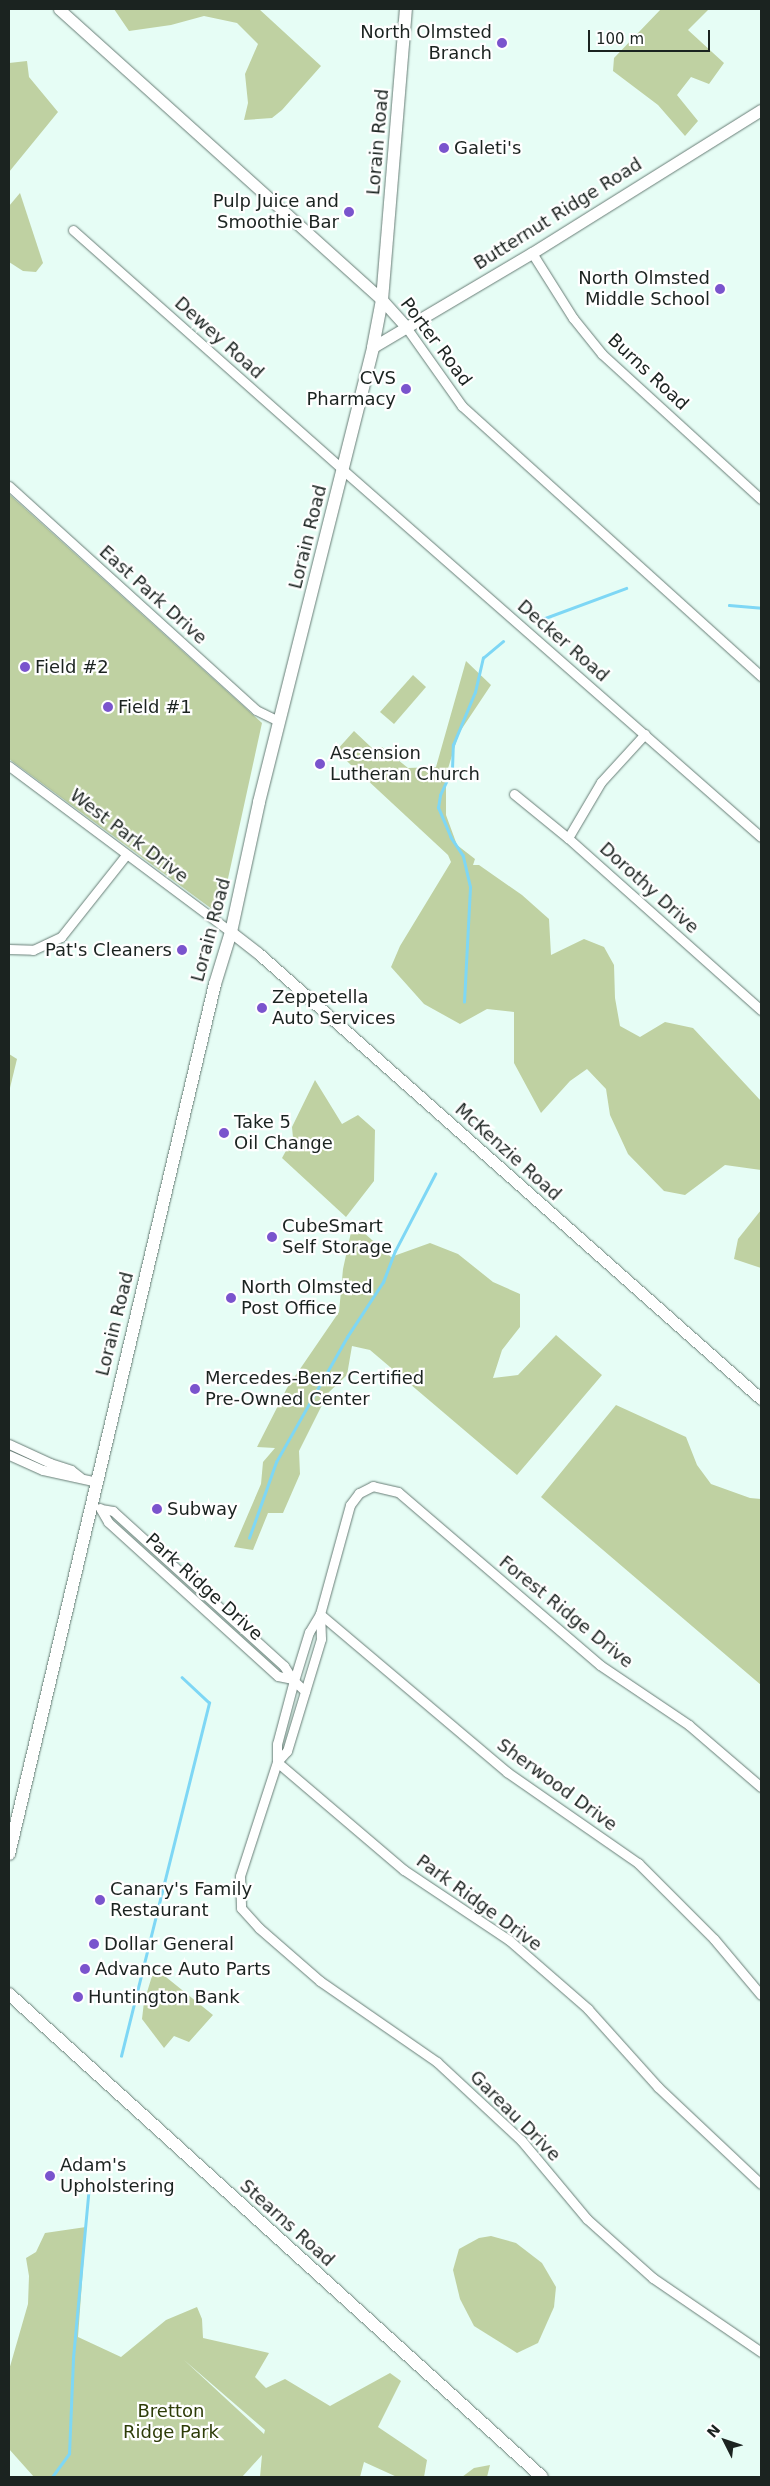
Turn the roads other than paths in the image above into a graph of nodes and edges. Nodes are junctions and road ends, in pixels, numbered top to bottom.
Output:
1 (59, 9) edge
2 (406, 9) edge
3 (761, 110) edge
4 (73, 230) dead end
5 (532, 252) junction
6 (382, 300) junction
7 (406, 327) junction
8 (373, 347) junction
9 (343, 470) junction
10 (9, 486) edge
11 (761, 499) edge
12 (761, 676) edge
13 (279, 721) junction
14 (645, 734) junction
15 (9, 766) edge
16 (514, 794) dead end
17 (761, 837) edge
18 (568, 838) junction
19 (126, 855) junction
20 (231, 932) junction
21 (9, 949) edge
22 (761, 1010) edge
23 (761, 1399) edge
24 (9, 1444) edge
25 (9, 1455) edge
26 (42, 1465) junction
27 (97, 1482) junction
28 (97, 1506) junction
29 (320, 1614) junction
30 (293, 1680) junction
31 (305, 1690) junction
32 (277, 1762) junction
33 (761, 1787) edge
34 (9, 1854) edge
35 (761, 1995) edge
36 (11, 1998) edge
37 (761, 2184) edge
38 (761, 2352) edge
39 (542, 2477) edge

1 - 6 street, Porter Road
2 - 6 main road, Lorain Road
3 - 5 street, Butternut Ridge Road
4 - 9 street, Dewey Road
5 - 7 street, Butternut Ridge Road
5 - 11 street, Burns Road
6 - 7 street, Porter Road
6 - 8 main road, Lorain Road
7 - 8 street, Butternut Ridge Road
7 - 12 street, Porter Road
8 - 9 main road, Lorain Road
9 - 13 main road, Lorain Road
9 - 14 street, Decker Road
10 - 13 street, East Park Drive
13 - 20 main road, Lorain Road
14 - 17 street, Decker Road
14 - 18 street
15 - 19 street, West Park Drive
16 - 18 street, Dorothy Drive
18 - 22 street, Dorothy Drive
19 - 20 street, West Park Drive
19 - 21 street
20 - 23 street, McKenzie Road
20 - 27 main road, Lorain Road
24 - 26 street
25 - 26 street
26 - 27 street
27 - 28 main road, Lorain Road
28 - 30 street, Park Ridge Drive
28 - 34 main road, Lorain Road
29 - 30 street
29 - 31 street
29 - 33 street, Forest Ridge Drive
29 - 35 street, Sherwood Drive
30 - 31 street, Park Ridge Drive
30 - 32 street
31 - 32 street
32 - 37 street, Park Ridge Drive
32 - 38 street, Gareau Drive
36 - 39 main road, Stearns Road

